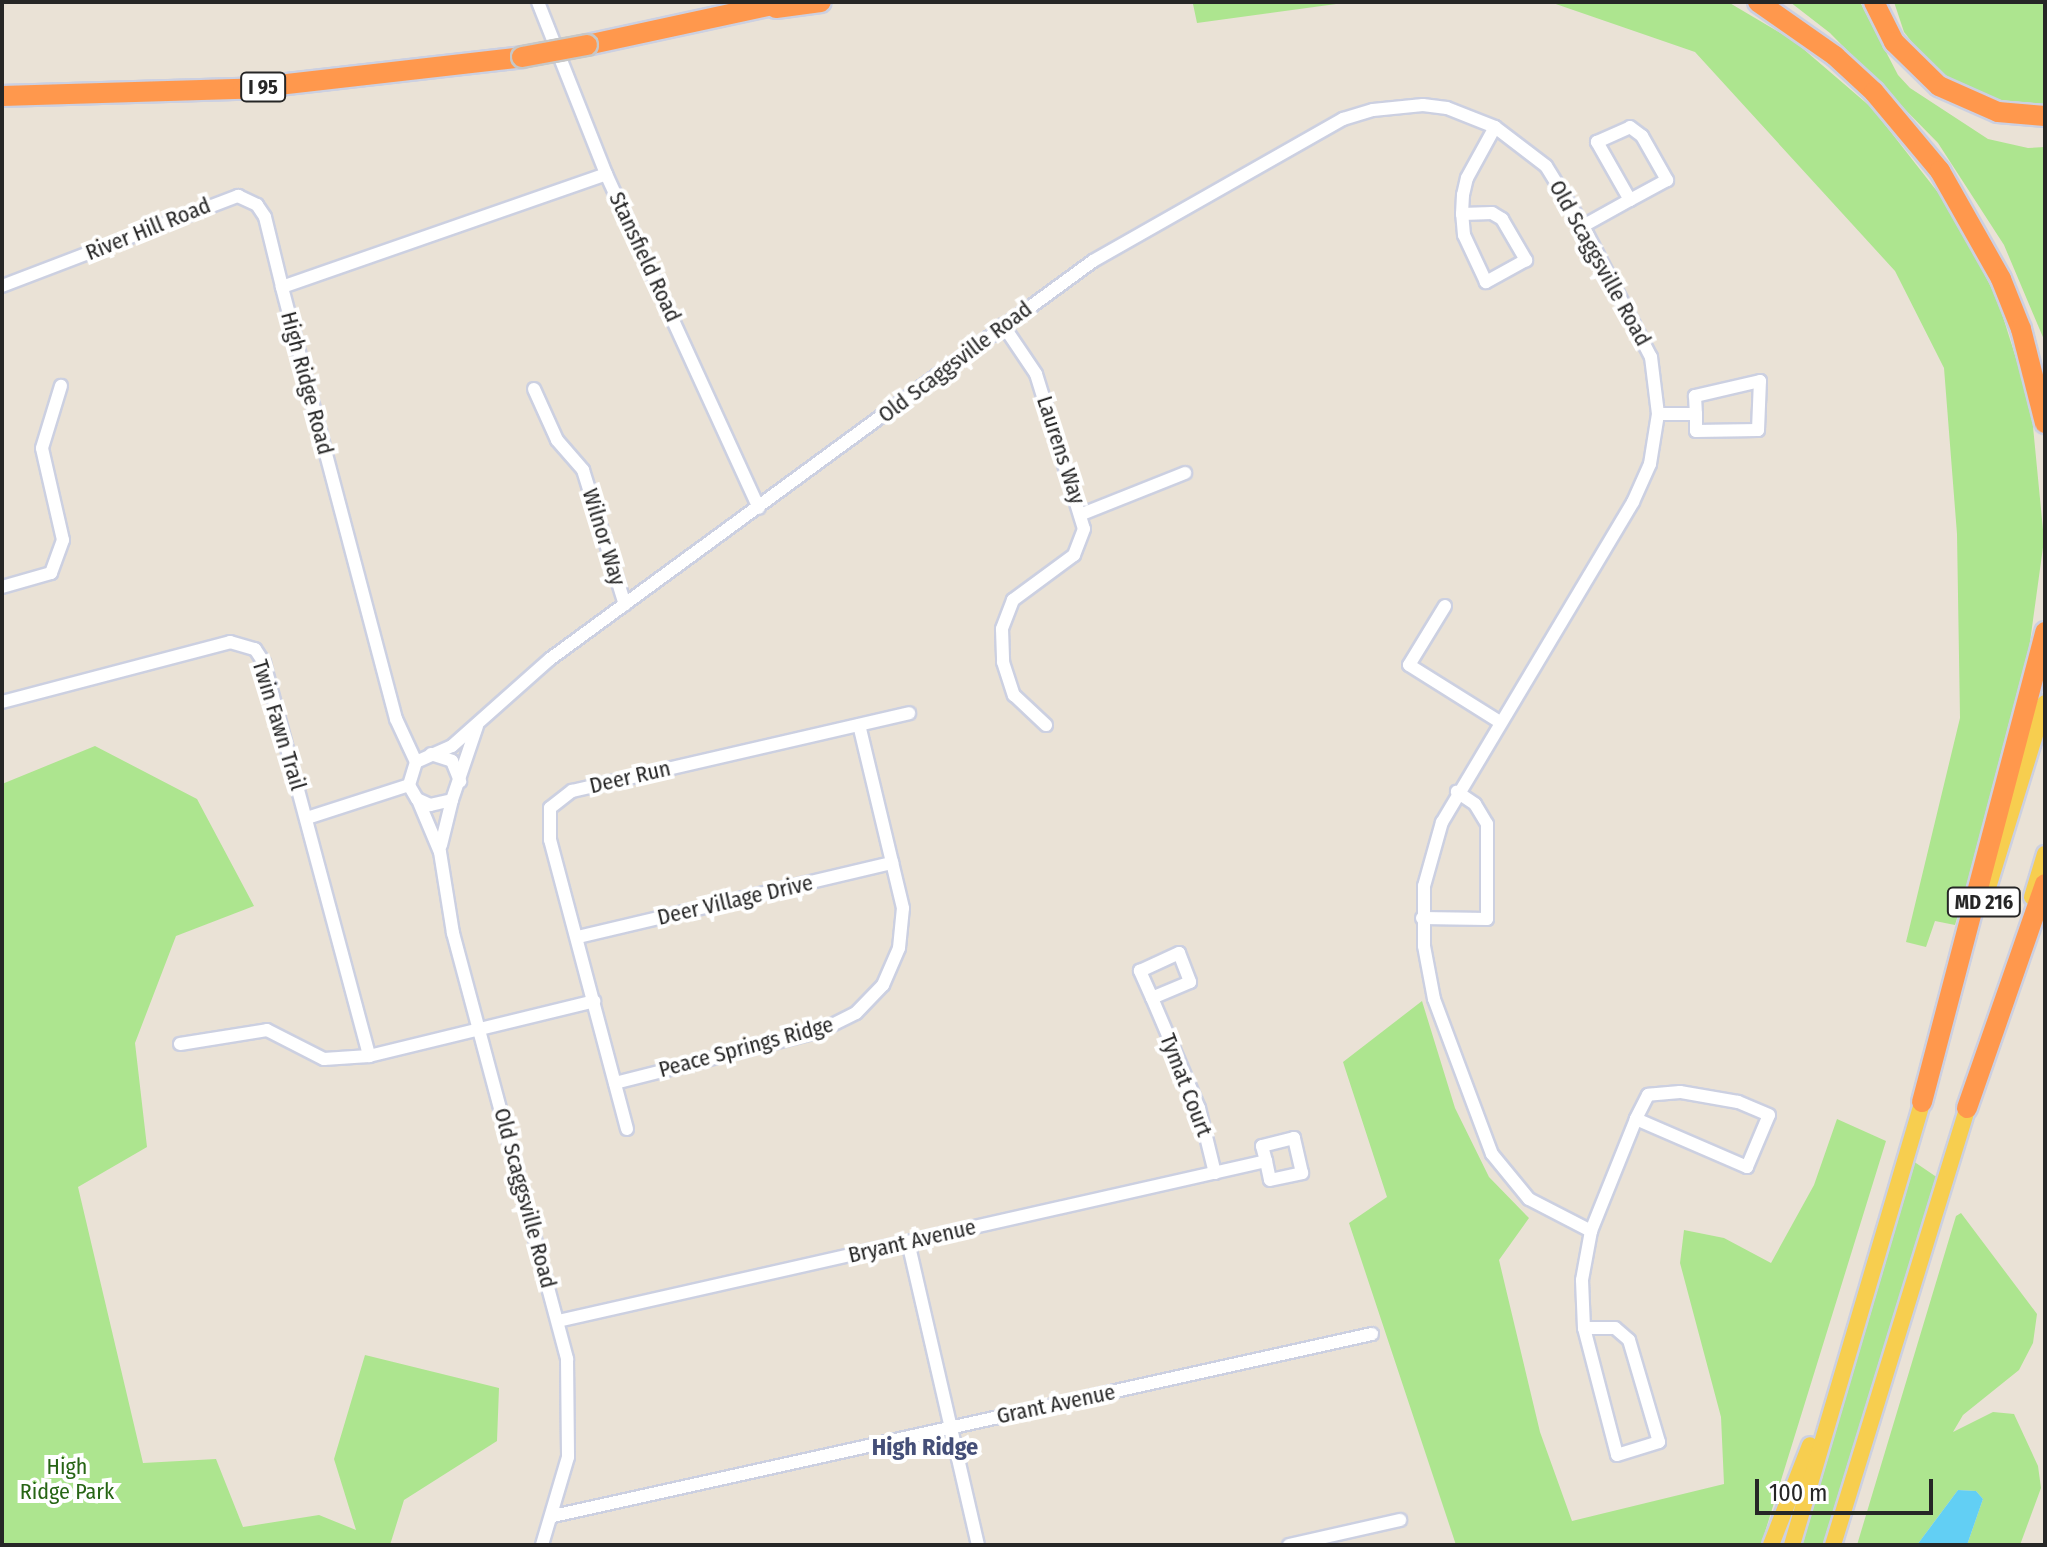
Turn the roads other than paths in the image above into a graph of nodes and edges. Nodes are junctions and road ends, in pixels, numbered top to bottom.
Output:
1 (538, 2) edge
2 (786, 2) edge
3 (821, 2) edge
4 (1758, 2) edge
5 (1874, 2) edge
6 (736, 14) junction
7 (2, 96) edge
8 (2045, 116) edge
9 (1495, 127) junction
10 (606, 174) junction
11 (1630, 200) junction
12 (1462, 214) junction
13 (1583, 226) junction
14 (2, 286) edge
15 (282, 287) junction
16 (1003, 325) junction
17 (61, 386) dead end
18 (534, 389) dead end
19 (1658, 414) junction
20 (1696, 414) junction
21 (2045, 423) edge
22 (1185, 473) dead end
23 (759, 508) junction
24 (1082, 514) junction
25 (2, 587) edge
26 (625, 605) junction
27 (1445, 606) dead end
28 (2045, 632) edge
29 (2, 702) edge
30 (2045, 703) edge
31 (909, 713) dead end
32 (1500, 722) junction
33 (859, 725) junction
34 (1046, 725) dead end
35 (477, 726) junction
36 (431, 754) junction
37 (416, 762) junction
38 (461, 782) junction
39 (409, 785) junction
40 (1457, 792) junction
41 (418, 800) junction
42 (452, 800) junction
43 (307, 818) junction
44 (440, 852) junction
45 (2045, 854) edge
46 (892, 863) junction
47 (2045, 884) edge
48 (1422, 918) junction
49 (578, 937) junction
50 (1152, 998) dead end
51 (594, 1001) junction
52 (481, 1032) junction
53 (180, 1044) dead end
54 (369, 1056) junction
55 (615, 1083) junction
56 (1922, 1102) junction
57 (1967, 1108) junction
58 (1636, 1119) junction
59 (627, 1129) dead end
60 (1266, 1161) dead end
61 (1215, 1173) junction
62 (1591, 1231) junction
63 (908, 1242) junction
64 (558, 1321) junction
65 (1584, 1328) junction
66 (1372, 1334) dead end
67 (1844, 1357) junction
68 (1887, 1367) junction
69 (951, 1427) junction
70 (553, 1516) junction
71 (1400, 1520) dead end
72 (542, 1545) edge
73 (978, 1545) edge
74 (1289, 1545) edge
75 (1771, 1545) edge
76 (1792, 1545) edge
77 (1833, 1545) edge
78 (1844, 1545) edge

1 - 10 street, Stansfield Road
2 - 6 highway, I 95
3 - 6 highway
4 - 21 highway
5 - 8 highway
6 - 7 highway, I 95, bridge
9 - 12 street
9 - 13 street, Old Scaggsville Road
9 - 16 street, Old Scaggsville Road
10 - 15 street, High Ridge Road
10 - 23 street, Stansfield Road
11 - 11 street
11 - 13 street
12 - 12 street
13 - 19 street, Old Scaggsville Road
14 - 15 street, River Hill Road
15 - 37 street, High Ridge Road
16 - 23 street, Old Scaggsville Road
16 - 24 street, Laurens Way
17 - 25 street
18 - 26 street, Wilnor Way
19 - 20 street
19 - 32 street, Old Scaggsville Road
20 - 20 street
22 - 24 street
23 - 26 street, Old Scaggsville Road
24 - 34 street, Laurens Way
26 - 35 street, Old Scaggsville Road
27 - 32 street
28 - 56 highway
29 - 43 street, Twin Fawn Trail
30 - 56 main road, MD 216
31 - 33 street, Deer Run
32 - 40 street, Old Scaggsville Road
33 - 46 street, Peace Springs Ridge
33 - 49 street, Deer Run
35 - 36 street, Old Scaggsville Road
35 - 38 street
36 - 37 street
36 - 38 street
37 - 39 street
38 - 42 street
39 - 41 street
39 - 43 street
40 - 48 street, Old Scaggsville Road
40 - 48 street
41 - 42 street
41 - 44 street, Old Scaggsville Road
42 - 44 street, Old Scaggsville Road
43 - 54 street, Twin Fawn Trail
44 - 52 street, Old Scaggsville Road
45 - 57 main road, MD 216
46 - 49 street, Deer Village Drive
46 - 55 street, Peace Springs Ridge
47 - 57 highway
48 - 62 street, Old Scaggsville Road
49 - 51 street, Deer Run
50 - 61 street, Tymat Court
51 - 52 street
51 - 55 street, Deer Run
52 - 54 street
52 - 64 street, Old Scaggsville Road
53 - 54 street
55 - 59 street, Deer Run
56 - 67 main road, MD 216
57 - 68 main road, MD 216
58 - 58 street
58 - 62 street
60 - 61 street, Bryant Avenue
61 - 63 street, Bryant Avenue
62 - 65 street
63 - 64 street, Bryant Avenue
63 - 69 street
64 - 70 street, Old Scaggsville Road
65 - 65 street
66 - 69 street, Grant Avenue
67 - 75 main road
67 - 76 main road, MD 216
68 - 77 main road, MD 216
68 - 78 main road
69 - 70 street, Grant Avenue
69 - 73 street
70 - 72 street, Old Scaggsville Road
71 - 74 street

